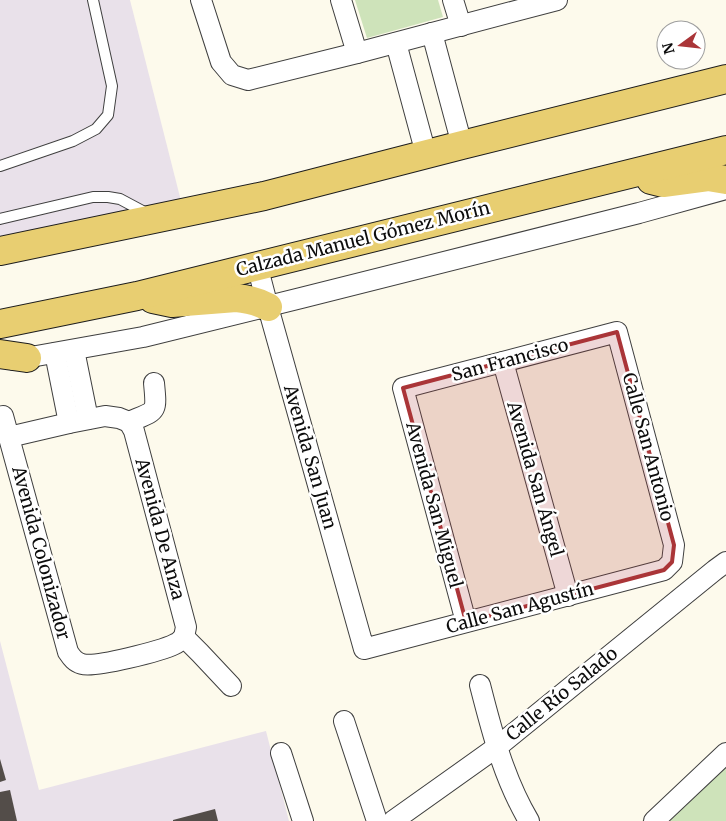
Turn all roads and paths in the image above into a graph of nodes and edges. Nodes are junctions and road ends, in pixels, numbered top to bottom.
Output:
1 (92, 0) edge
2 (201, 0) edge
3 (341, 0) edge
4 (453, 0) edge
5 (557, 0) edge
6 (461, 26) junction
7 (414, 38) junction
8 (357, 53) junction
9 (726, 79) edge
10 (462, 145) junction
11 (726, 150) edge
12 (426, 154) junction
13 (0, 166) edge
14 (630, 174) junction
15 (726, 180) edge
16 (726, 189) edge
17 (1, 218) edge
18 (155, 218) junction
19 (0, 251) edge
20 (257, 265) junction
21 (137, 296) junction
22 (268, 307) junction
23 (0, 324) edge
24 (617, 332) joint
25 (65, 351) junction
26 (0, 354) edge
27 (27, 358) junction
28 (0, 362) edge
29 (503, 362) junction
30 (154, 382) dead end
31 (403, 388) joint
32 (3, 416) dead end
33 (79, 420) junction
34 (129, 422) junction
35 (10, 437) junction
36 (672, 562) joint
37 (726, 562) edge
38 (568, 596) junction
39 (466, 622) junction
40 (184, 637) junction
41 (364, 650) joint
42 (480, 685) dead end
43 (231, 686) dead end
44 (344, 721) dead end
45 (497, 747) junction
46 (281, 753) dead end
47 (726, 753) edge
48 (303, 821) edge
49 (377, 821) edge
50 (393, 821) edge
51 (529, 821) edge
52 (654, 821) edge

1 - 13 lane
2 - 8 street
3 - 8 street
4 - 6 street
5 - 6 street
6 - 7 street
7 - 8 street
7 - 10 street
7 - 12 street
9 - 10 main road
10 - 12 main road
11 - 14 main road, Calzada Manuel Gómez Morín
12 - 18 main road
14 - 15 main road
14 - 20 main road, Calzada Manuel Gómez Morín
16 - 22 street
17 - 18 lane
18 - 19 main road
20 - 21 main road, Calzada Manuel Gómez Morín
20 - 22 street, Avenida San Juan
21 - 22 main road
21 - 23 main road, Calzada Manuel Gómez Morín
22 - 25 street
22 - 41 street, Avenida San Juan
24 - 29 street, San Francisco
24 - 36 street, Calle San Antonio
25 - 27 street
25 - 33 street
26 - 27 main road
27 - 28 street
29 - 31 street, San Francisco
29 - 38 street, Avenida San Ángel
30 - 34 street
31 - 39 street, Avenida San Miguel
32 - 35 street, Avenida Colonizador
33 - 34 street
33 - 35 street
34 - 40 street, Avenida De Anza
35 - 40 street, Avenida Colonizador
36 - 38 street, Calle San Agustín
37 - 45 street, Calle Río Salado
38 - 39 street, Calle San Agustín
39 - 41 street, Calle San Agustín
40 - 43 street
42 - 45 street
44 - 49 street
45 - 50 street, Calle Río Salado
45 - 51 street
46 - 48 street
47 - 52 street

